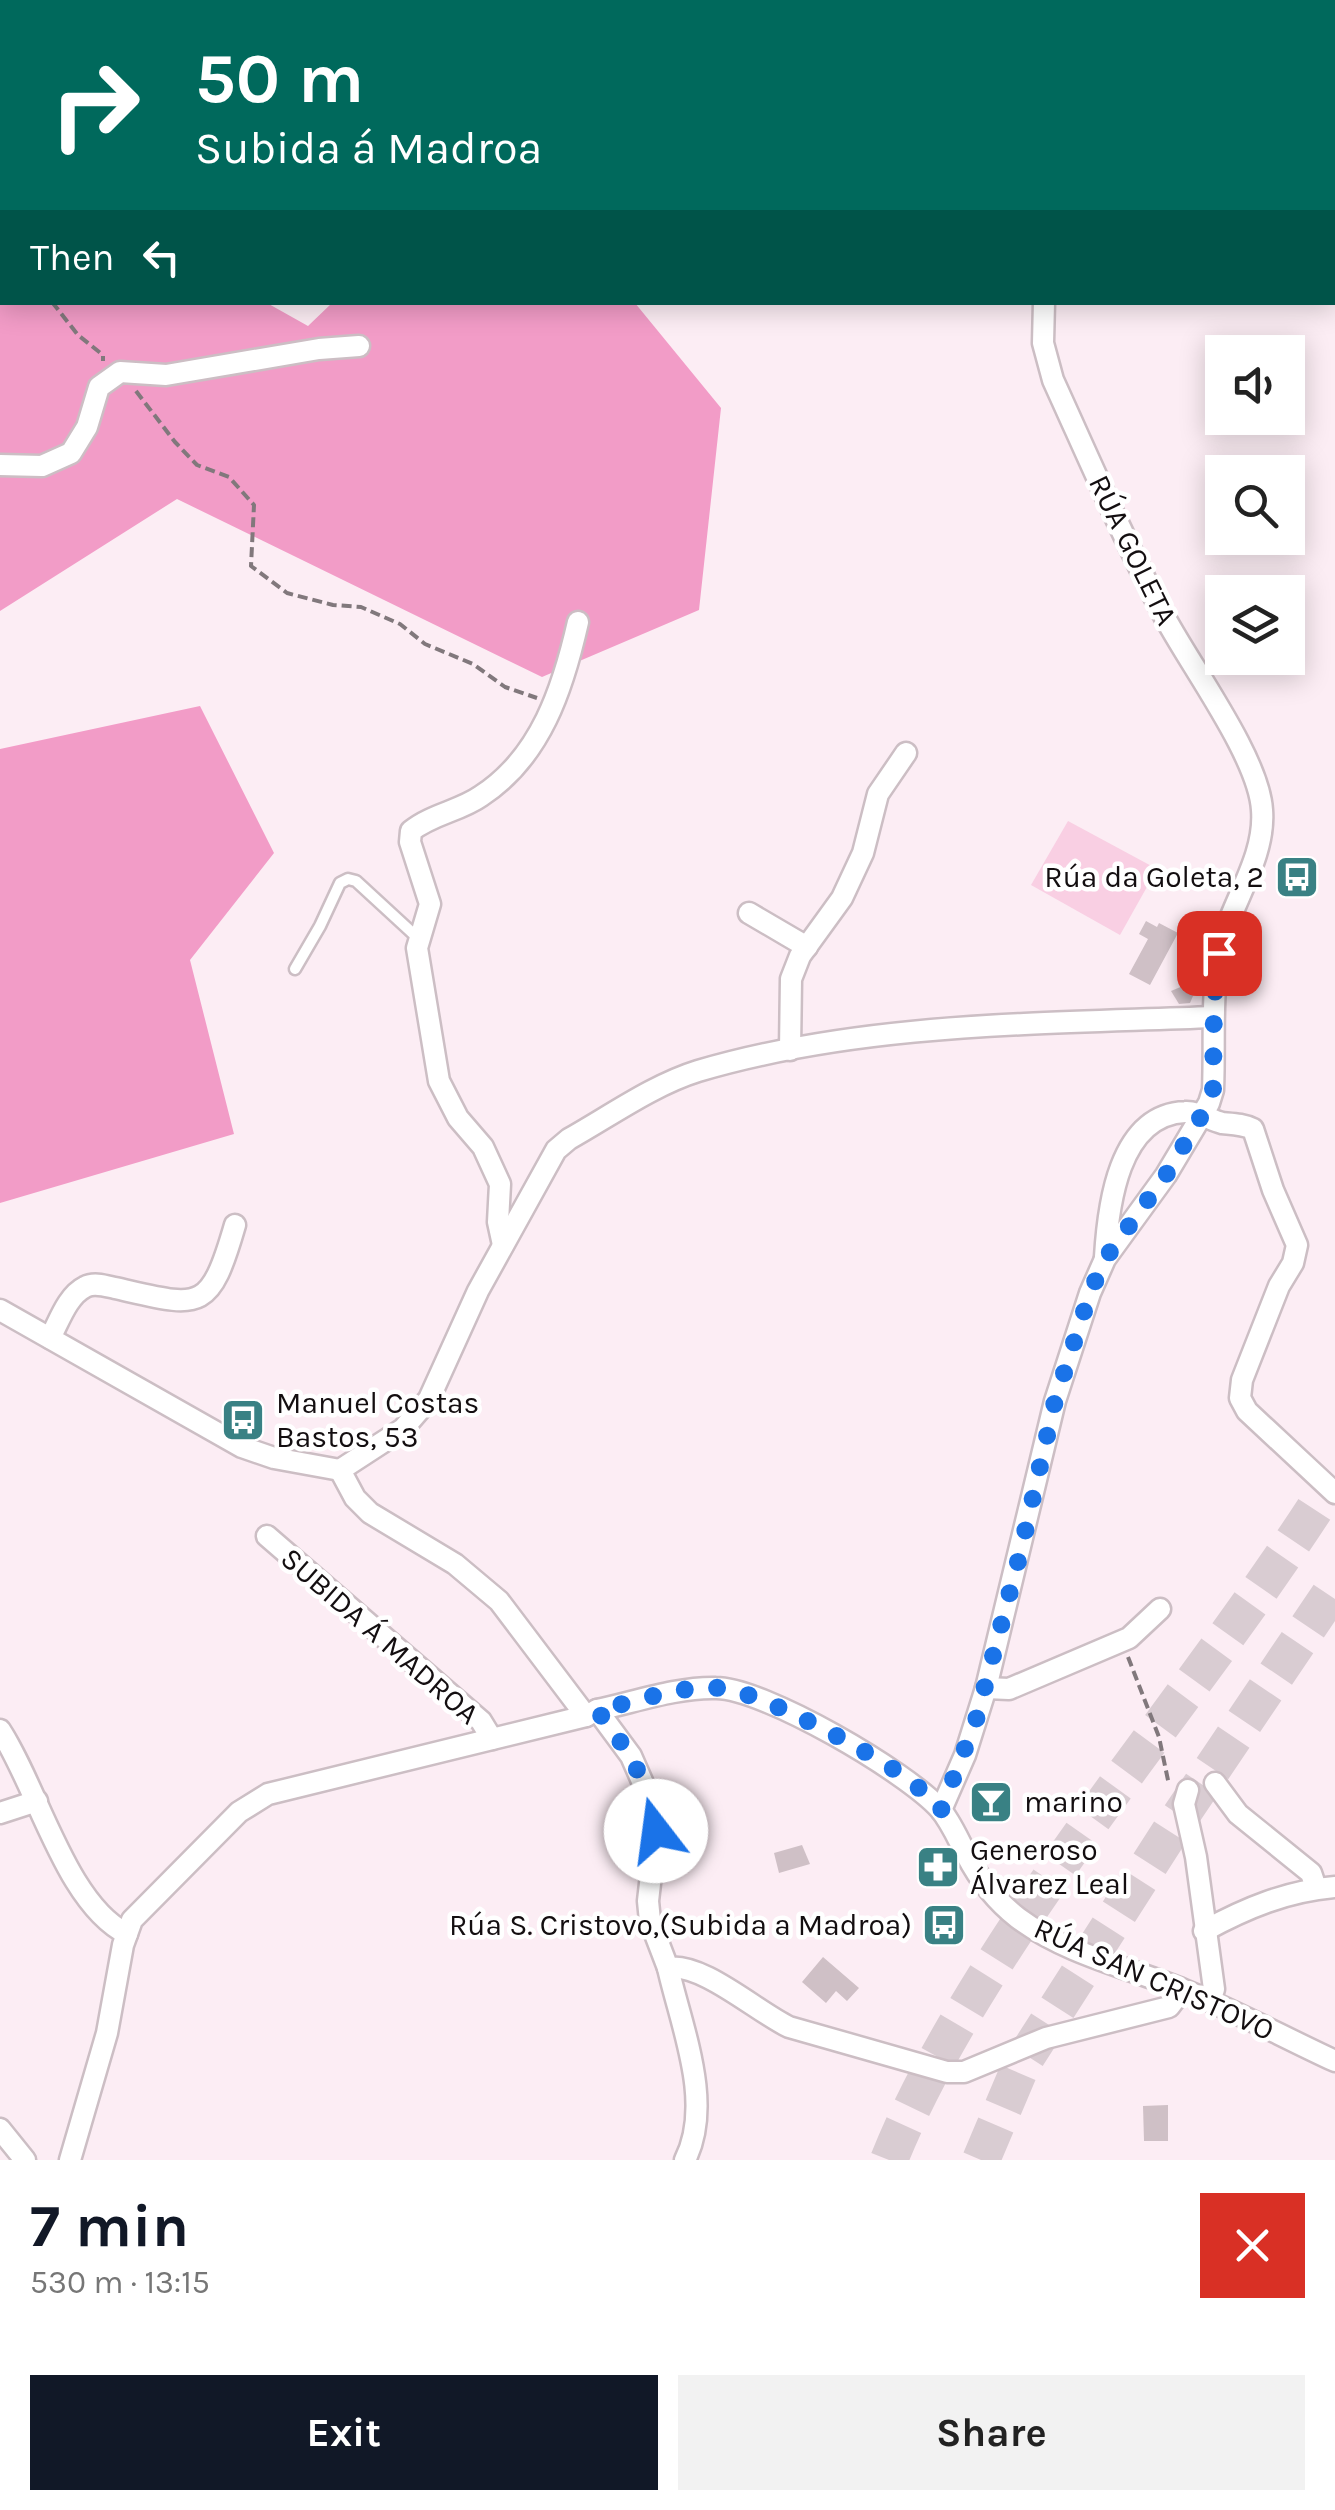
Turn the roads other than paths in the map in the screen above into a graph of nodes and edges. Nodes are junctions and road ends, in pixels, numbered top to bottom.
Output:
1 (1044, 305) edge
2 (359, 346) dead end
3 (0, 464) edge
4 (578, 622) dead end
5 (906, 752) dead end
6 (750, 913) dead end
7 (420, 939) junction
8 (806, 947) junction
9 (295, 969) dead end
10 (1214, 1017) junction
11 (790, 1050) junction
12 (1203, 1116) junction
13 (236, 1224) dead end
14 (503, 1245) junction
15 (1105, 1259) junction
16 (0, 1310) edge
17 (50, 1338) junction
18 (340, 1470) junction
19 (1335, 1493) edge
20 (267, 1536) dead end
21 (1160, 1609) dead end
22 (986, 1688) junction
23 (592, 1713) junction
24 (0, 1730) edge
25 (492, 1739) junction
26 (1216, 1782) dead end
27 (1186, 1797) road end
28 (38, 1801) junction
29 (941, 1810) junction
30 (0, 1814) edge
31 (1326, 1888) edge
32 (1204, 1931) junction
33 (127, 1934) junction
34 (668, 1968) junction
35 (1182, 1990) junction
36 (1210, 2001) junction
37 (1335, 2061) edge
38 (0, 2129) edge
39 (25, 2160) edge
40 (70, 2160) edge
41 (685, 2160) edge

1 - 10 street, RÚA GOLETA
2 - 3 street
4 - 7 street
5 - 8 street
6 - 8 street
7 - 9 lane
7 - 14 street
8 - 11 street
10 - 11 street
10 - 12 street
11 - 14 street
12 - 15 street
12 - 15 street
12 - 19 street
13 - 17 street
14 - 18 street
15 - 22 street
16 - 17 street
17 - 18 street
18 - 23 street
20 - 25 street, SUBIDA Á MADROA
21 - 22 street
22 - 29 street
23 - 25 street, SUBIDA Á MADROA
23 - 29 street, SUBIDA Á MADROA
23 - 34 street
24 - 28 street
25 - 33 street, SUBIDA Á MADROA
26 - 31 street
27 - 32 street
28 - 30 street
28 - 33 street
29 - 35 street, RÚA SAN CRISTOVO
31 - 32 street
32 - 36 street
33 - 40 street, SUBIDA Á MADROA
34 - 35 street
34 - 41 street
35 - 36 street, RÚA SAN CRISTOVO
36 - 37 street, RÚA SAN CRISTOVO
38 - 39 street

